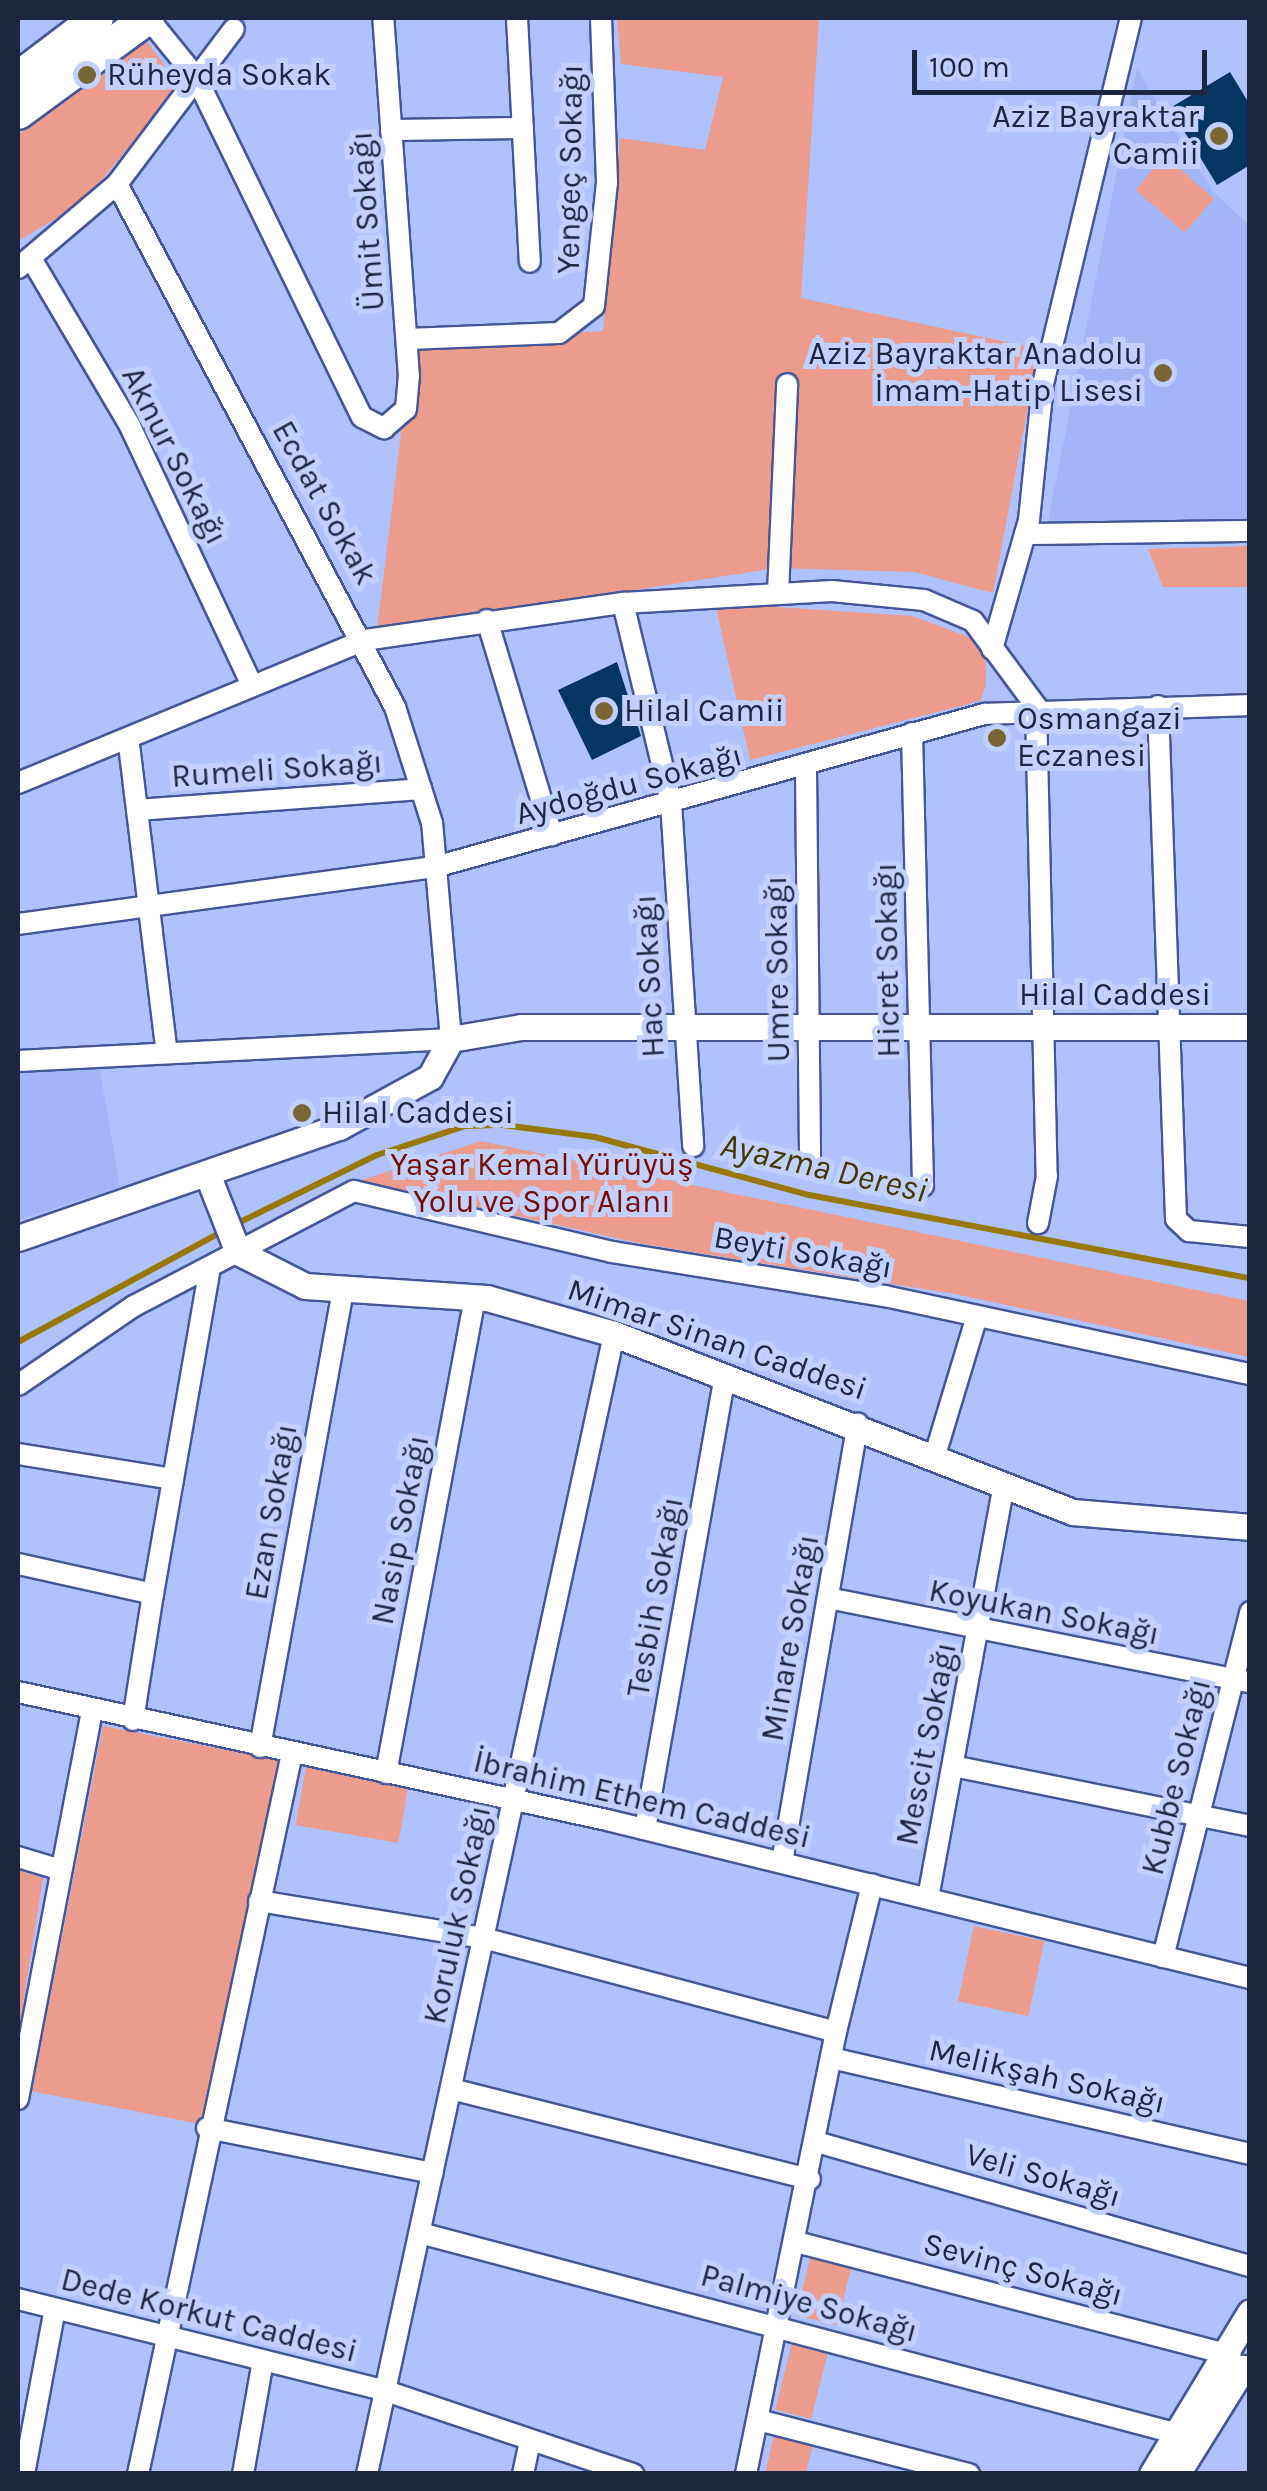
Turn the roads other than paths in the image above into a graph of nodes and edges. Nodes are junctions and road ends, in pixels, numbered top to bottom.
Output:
1 (97, 18) edge
2 (148, 18) edge
3 (383, 18) edge
4 (517, 18) edge
5 (601, 18) edge
6 (1131, 18) edge
7 (234, 29) dead end
8 (196, 77) junction
9 (18, 78) edge
10 (18, 113) edge
11 (523, 128) junction
12 (391, 130) junction
13 (116, 184) junction
14 (530, 262) dead end
15 (24, 264) edge
16 (408, 338) junction
17 (786, 384) dead end
18 (1250, 531) edge
19 (1025, 534) junction
20 (778, 594) junction
21 (624, 603) junction
22 (487, 620) junction
23 (365, 640) junction
24 (992, 650) junction
25 (252, 685) junction
26 (1036, 706) junction
27 (1158, 706) junction
28 (1250, 706) edge
29 (912, 734) junction
30 (130, 744) junction
31 (806, 770) junction
32 (18, 783) edge
33 (421, 789) junction
34 (672, 802) junction
35 (137, 810) junction
36 (552, 835) junction
37 (435, 867) junction
38 (147, 902) junction
39 (18, 924) edge
40 (1250, 1026) edge
41 (1162, 1027) junction
42 (1038, 1028) junction
43 (920, 1029) junction
44 (680, 1030) junction
45 (808, 1030) junction
46 (451, 1039) junction
47 (166, 1047) junction
48 (18, 1061) edge
49 (693, 1146) dead end
50 (810, 1167) dead end
51 (208, 1176) junction
52 (922, 1186) dead end
53 (1038, 1223) dead end
54 (1250, 1237) edge
55 (18, 1238) edge
56 (230, 1238) junction
57 (210, 1268) junction
58 (344, 1289) junction
59 (475, 1298) junction
60 (977, 1316) junction
61 (614, 1334) junction
62 (1250, 1374) edge
63 (726, 1375) junction
64 (18, 1385) edge
65 (858, 1424) junction
66 (18, 1454) edge
67 (936, 1455) junction
68 (173, 1480) junction
69 (1004, 1484) junction
70 (1250, 1527) edge
71 (18, 1564) edge
72 (154, 1594) junction
73 (828, 1598) junction
74 (1250, 1612) edge
75 (979, 1634) junction
76 (1241, 1680) edge
77 (18, 1692) edge
78 (92, 1711) junction
79 (133, 1720) junction
80 (260, 1746) junction
81 (292, 1753) junction
82 (953, 1766) junction
83 (386, 1773) junction
84 (513, 1800) junction
85 (1197, 1816) junction
86 (1250, 1826) edge
87 (646, 1829) junction
88 (18, 1857) edge
89 (782, 1862) junction
90 (61, 1870) junction
91 (872, 1884) junction
92 (928, 1898) junction
93 (258, 1901) junction
94 (484, 1938) junction
95 (1163, 1957) junction
96 (1250, 1978) edge
97 (836, 2032) junction
98 (831, 2058) junction
99 (451, 2090) junction
100 (18, 2097) edge
101 (207, 2128) junction
102 (820, 2143) junction
103 (1250, 2154) edge
104 (433, 2173) junction
105 (810, 2179) junction
106 (420, 2232) junction
107 (800, 2243) junction
108 (1250, 2266) edge
109 (18, 2299) edge
110 (55, 2309) junction
111 (1250, 2312) edge
112 (782, 2327) junction
113 (165, 2336) junction
114 (1240, 2354) edge
115 (263, 2361) junction
116 (386, 2391) junction
117 (762, 2420) junction
118 (1182, 2435) junction
119 (529, 2446) junction
120 (24, 2474) edge
121 (138, 2474) edge
122 (242, 2474) edge
123 (368, 2474) edge
124 (523, 2474) edge
125 (633, 2474) edge
126 (746, 2474) edge
127 (970, 2474) edge
128 (1152, 2474) edge
129 (1177, 2474) edge

1 - 9 main road
2 - 8 street
2 - 10 main road
3 - 12 street, Ümit Sokağı
4 - 11 street
5 - 16 street, Yengeç Sokağı
6 - 19 street
7 - 8 street
8 - 13 street
8 - 16 street, Ümit Sokağı
11 - 12 street
11 - 14 street
12 - 16 street, Ümit Sokağı
13 - 15 street
13 - 23 street, Ecdat Sokak
15 - 25 street, Aknur Sokağı
17 - 20 street
18 - 19 street
19 - 24 street
20 - 21 street
20 - 24 street
21 - 22 street
21 - 34 street, Hac Sokağı
22 - 23 street
22 - 36 street
23 - 25 street
23 - 33 street, Ecdat Sokak
24 - 26 street
25 - 30 street
26 - 27 street, Aydoğdu Sokağı
26 - 29 street, Aydoğdu Sokağı
26 - 42 street
27 - 28 street, Aydoğdu Sokağı
27 - 41 street
29 - 31 street, Aydoğdu Sokağı
29 - 43 street, Hicret Sokağı
30 - 32 street
30 - 35 street
31 - 34 street, Aydoğdu Sokağı
31 - 45 street, Umre Sokağı
33 - 35 street, Rumeli Sokağı
33 - 37 street, Ecdat Sokak
34 - 36 street, Aydoğdu Sokağı
34 - 44 street, Hac Sokağı
35 - 38 street
36 - 37 street, Aydoğdu Sokağı
37 - 38 street, Aydoğdu Sokağı
37 - 46 street, Ecdat Sokak
38 - 39 street, Aydoğdu Sokağı
38 - 47 street
40 - 41 street, Hilal Caddesi
41 - 42 street, Hilal Caddesi
41 - 54 street
42 - 43 street, Hilal Caddesi
42 - 53 street
43 - 45 street, Hilal Caddesi
43 - 52 street, Hicret Sokağı
44 - 45 street, Hilal Caddesi
44 - 46 street, Hilal Caddesi
44 - 49 street, Hac Sokağı
45 - 50 street, Umre Sokağı
46 - 47 street
46 - 51 street
47 - 48 street
51 - 55 street
51 - 56 street
56 - 57 street, Beyti Sokağı
56 - 58 street, Mimar Sinan Caddesi
56 - 60 street, Beyti Sokağı
57 - 64 street, Beyti Sokağı
57 - 68 street
58 - 59 street, Mimar Sinan Caddesi
58 - 80 street, Ezan Sokağı
59 - 61 street, Mimar Sinan Caddesi
59 - 83 street, Nasip Sokağı
60 - 62 street, Beyti Sokağı
60 - 67 street
61 - 63 street, Mimar Sinan Caddesi
61 - 84 street, Koruluk Sokağı
63 - 65 street, Mimar Sinan Caddesi
63 - 87 street, Tesbih Sokağı
65 - 67 street, Mimar Sinan Caddesi
65 - 73 street, Minare Sokağı
66 - 68 street
67 - 69 street, Mimar Sinan Caddesi
68 - 72 street
69 - 70 street, Mimar Sinan Caddesi
69 - 75 street, Mescit Sokağı
71 - 72 street
72 - 79 street
73 - 75 street, Koyukan Sokağı
73 - 89 street, Minare Sokağı
74 - 76 street, Kubbe Sokağı
75 - 76 street, Koyukan Sokağı
75 - 82 street, Mescit Sokağı
76 - 85 street, Kubbe Sokağı
77 - 78 street, İbrahim Ethem Caddesi
78 - 79 street, İbrahim Ethem Caddesi
78 - 90 street
79 - 80 street, İbrahim Ethem Caddesi
80 - 81 street, İbrahim Ethem Caddesi
81 - 83 street, İbrahim Ethem Caddesi
81 - 93 street
82 - 85 street
82 - 92 street, Mescit Sokağı
83 - 84 street, İbrahim Ethem Caddesi
84 - 87 street, İbrahim Ethem Caddesi
84 - 94 street, Koruluk Sokağı
85 - 86 street
85 - 95 street, Kubbe Sokağı
87 - 89 street, İbrahim Ethem Caddesi
88 - 90 street
89 - 91 street, İbrahim Ethem Caddesi
90 - 100 street
91 - 92 street, İbrahim Ethem Caddesi
91 - 97 street
92 - 95 street, İbrahim Ethem Caddesi
93 - 94 street
93 - 101 street
94 - 97 street
94 - 99 street, Koruluk Sokağı
95 - 96 street, İbrahim Ethem Caddesi
97 - 98 street
98 - 102 street
98 - 103 street, Melikşah Sokağı
99 - 104 street, Koruluk Sokağı
99 - 105 street
101 - 104 street
101 - 113 street
102 - 105 street
102 - 108 street, Veli Sokağı
104 - 106 street, Koruluk Sokağı
105 - 107 street
106 - 112 street, Palmiye Sokağı
106 - 116 street, Koruluk Sokağı
107 - 112 street
107 - 114 street, Sevinç Sokağı
109 - 110 street, Dede Korkut Caddesi
110 - 113 street, Dede Korkut Caddesi
110 - 120 street
111 - 114 street
112 - 117 street
112 - 118 street, Palmiye Sokağı
113 - 115 street, Dede Korkut Caddesi
113 - 121 street
114 - 118 street
114 - 129 street
115 - 116 street, Dede Korkut Caddesi
115 - 122 street
116 - 119 street, Dede Korkut Caddesi
116 - 123 street, Koruluk Sokağı
117 - 126 street
117 - 127 street
118 - 128 street
119 - 124 street
119 - 125 street, Dede Korkut Caddesi

